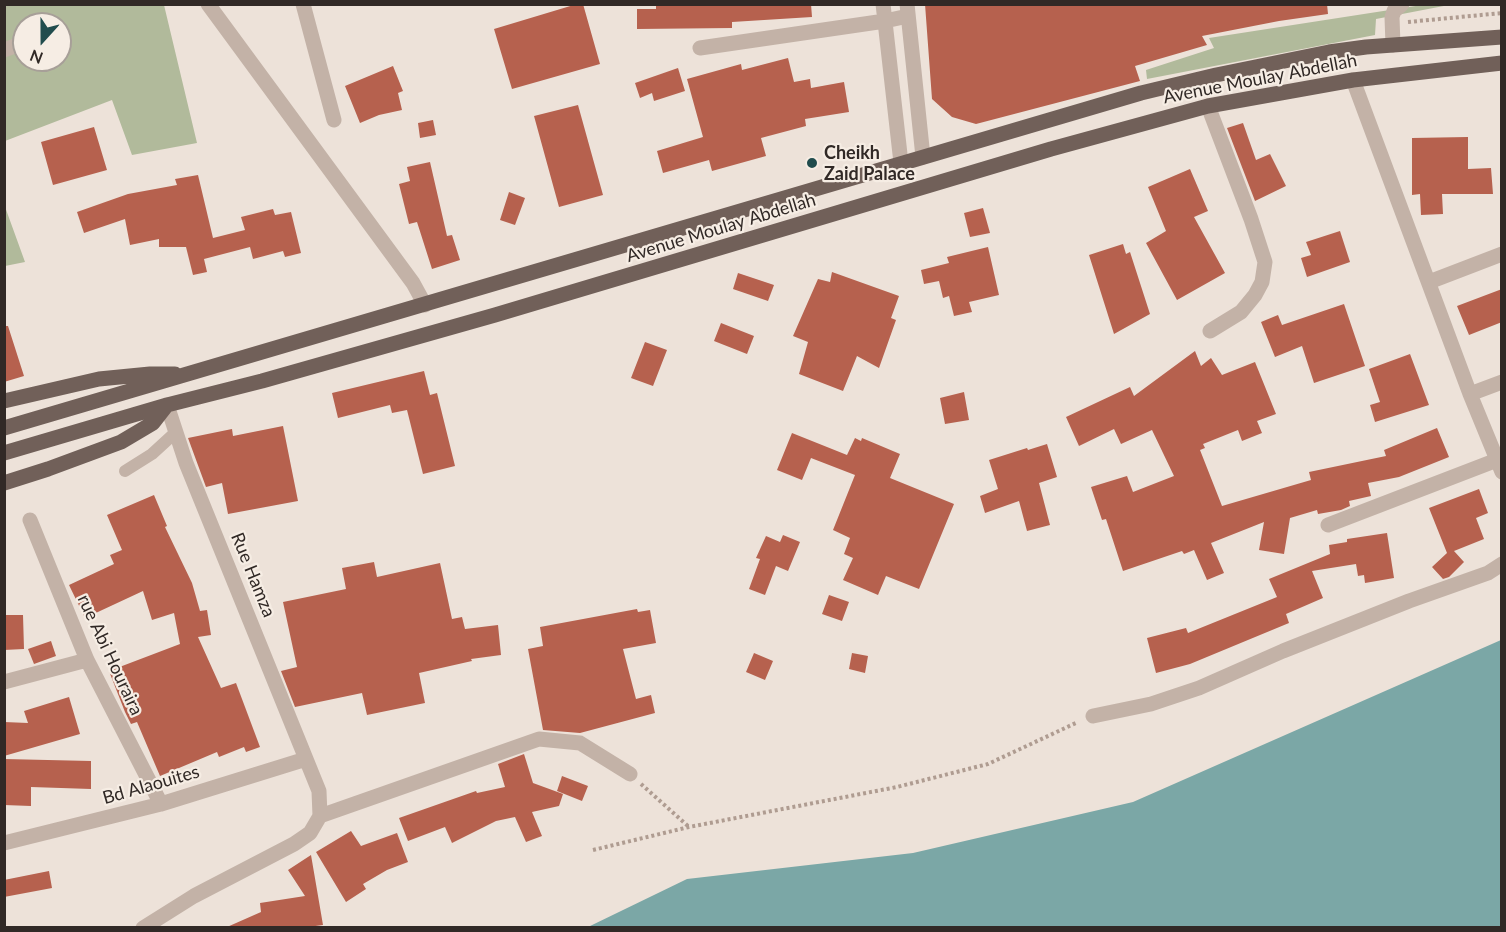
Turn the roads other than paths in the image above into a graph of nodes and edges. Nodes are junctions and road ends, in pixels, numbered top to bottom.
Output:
1 (208, 4) edge
2 (303, 4) edge
3 (883, 4) edge
4 (1402, 4) edge
5 (907, 10) edge
6 (885, 21) junction
7 (1502, 37) edge
8 (1393, 45) junction
9 (700, 48) dead end
10 (1502, 63) edge
11 (1353, 80) junction
12 (1208, 106) junction
13 (334, 120) dead end
14 (923, 157) junction
15 (901, 163) junction
16 (1502, 254) edge
17 (1429, 282) junction
18 (425, 305) junction
19 (1209, 331) dead end
20 (193, 374) junction
21 (1502, 382) edge
22 (1470, 394) junction
23 (4, 400) edge
24 (167, 405) junction
25 (4, 428) edge
26 (176, 432) junction
27 (4, 453) edge
28 (1499, 466) edge
29 (124, 471) dead end
30 (4, 483) edge
31 (30, 520) dead end
32 (1328, 525) dead end
33 (1502, 564) edge
34 (87, 660) junction
35 (4, 682) edge
36 (1094, 716) road end
37 (306, 759) junction
38 (630, 774) road end
39 (161, 804) junction
40 (320, 816) junction
41 (4, 843) edge
42 (143, 927) edge

1 - 18 street
2 - 13 street
3 - 6 street
4 - 8 street
5 - 6 street
5 - 14 street
6 - 9 street
6 - 15 street
7 - 8 main road, Avenue Moulay Abdellah
8 - 14 main road, Avenue Moulay Abdellah
10 - 11 main road, Avenue Moulay Abdellah
11 - 12 main road, Avenue Moulay Abdellah
11 - 17 street
12 - 19 street
12 - 24 main road, Avenue Moulay Abdellah
14 - 15 main road, Avenue Moulay Abdellah
15 - 18 main road, Avenue Moulay Abdellah
16 - 17 street
17 - 22 street
18 - 20 main road, Avenue Moulay Abdellah
20 - 23 main road, Avenue Moulay Abdellah
20 - 25 main road, Avenue Moulay Abdellah
21 - 22 street
22 - 28 street
24 - 26 street, Rue Hamza
24 - 27 main road, Avenue Moulay Abdellah
24 - 30 main road
26 - 29 lane
26 - 37 street, Rue Hamza
28 - 32 street
31 - 34 street, rue Abi Houraira
33 - 36 street
34 - 35 street
34 - 39 street, rue Abi Houraira
37 - 39 street, Bd Alaouites
37 - 40 street, Rue Hamza
38 - 40 street
39 - 41 street, Bd Alaouites
40 - 42 street

